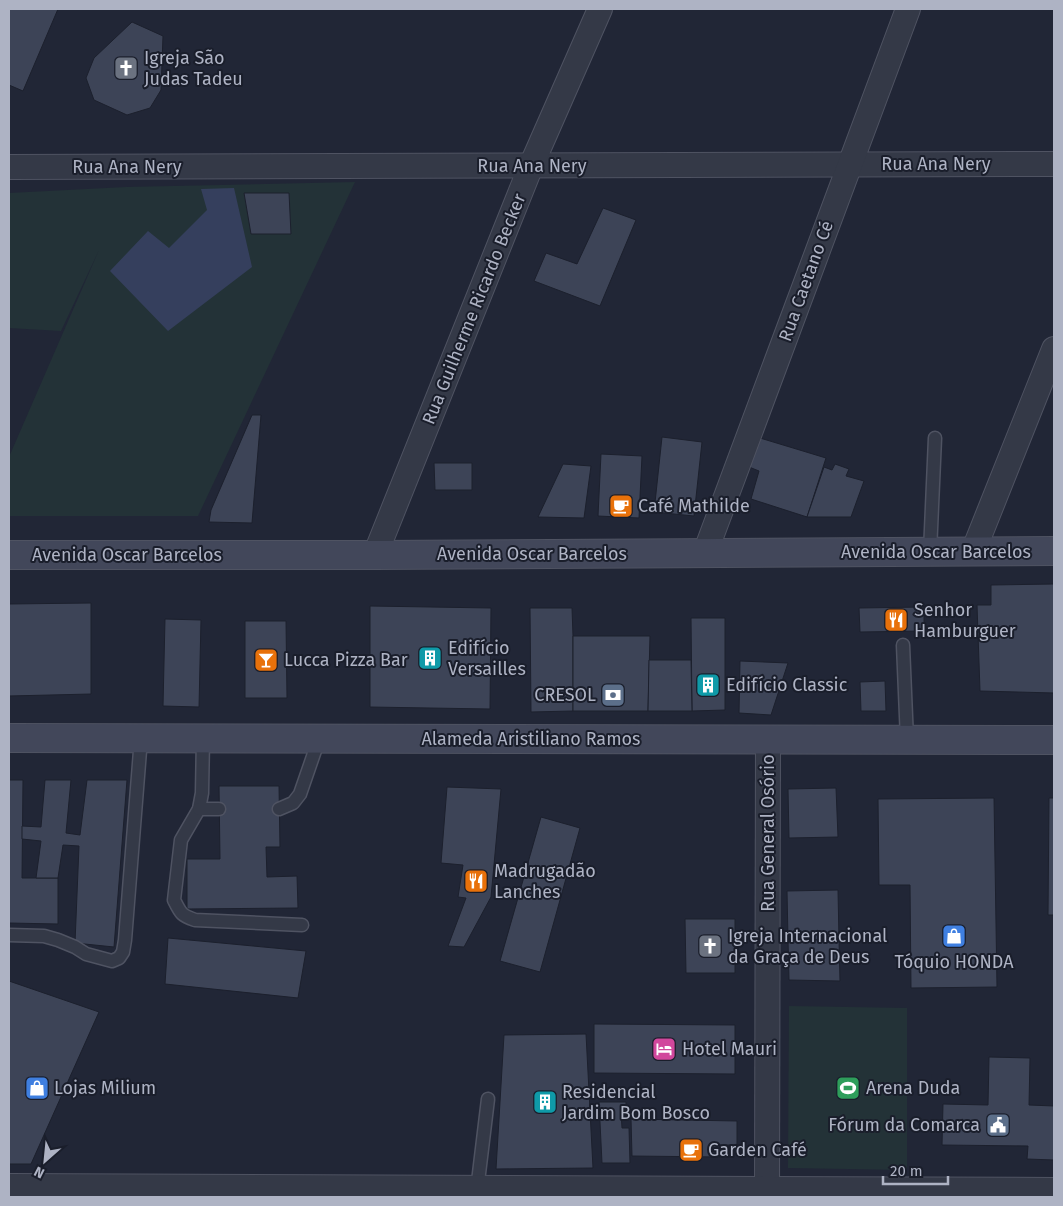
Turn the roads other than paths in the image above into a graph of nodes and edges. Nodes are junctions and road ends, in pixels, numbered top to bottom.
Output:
1 (600, 9) edge
2 (908, 9) edge
3 (850, 164) junction
4 (1054, 164) edge
5 (531, 166) junction
6 (9, 168) edge
7 (1054, 350) edge
8 (935, 438) dead end
9 (1054, 551) edge
10 (930, 552) junction
11 (973, 552) junction
12 (705, 553) junction
13 (9, 555) edge
14 (375, 555) junction
15 (903, 645) dead end
16 (9, 738) edge
17 (141, 738) junction
18 (203, 738) junction
19 (319, 739) junction
20 (768, 739) junction
21 (907, 740) junction
22 (1054, 740) edge
23 (199, 809) junction
24 (220, 809) dead end
25 (279, 809) dead end
26 (302, 925) dead end
27 (9, 935) edge
28 (488, 1099) dead end
29 (9, 1188) edge
30 (494, 1192) edge
31 (1054, 1192) edge
32 (219, 1193) edge
33 (767, 1194) edge

1 - 5 street, Rua Guilherme Ricardo Becker
2 - 3 street, Rua Caetano Cé
3 - 4 street, Rua Ana Nery
3 - 5 street, Rua Ana Nery
3 - 12 street, Rua Caetano Cé
5 - 6 street, Rua Ana Nery
5 - 14 street, Rua Guilherme Ricardo Becker
7 - 11 street
8 - 10 lane
9 - 11 main road, Avenida Oscar Barcelos
10 - 11 main road, Avenida Oscar Barcelos
10 - 12 main road, Avenida Oscar Barcelos
12 - 14 main road, Avenida Oscar Barcelos
13 - 14 main road, Avenida Oscar Barcelos
15 - 21 lane
16 - 17 main road, Alameda Aristiliano Ramos
17 - 18 main road, Alameda Aristiliano Ramos
17 - 27 lane
18 - 19 main road, Alameda Aristiliano Ramos
18 - 23 lane
19 - 20 main road, Alameda Aristiliano Ramos
19 - 25 lane
20 - 21 main road, Alameda Aristiliano Ramos
20 - 33 street, Rua General Osório
21 - 22 main road, Alameda Aristiliano Ramos
23 - 24 lane
23 - 26 lane
28 - 30 lane
29 - 32 street
30 - 32 street
30 - 33 street
31 - 33 street

